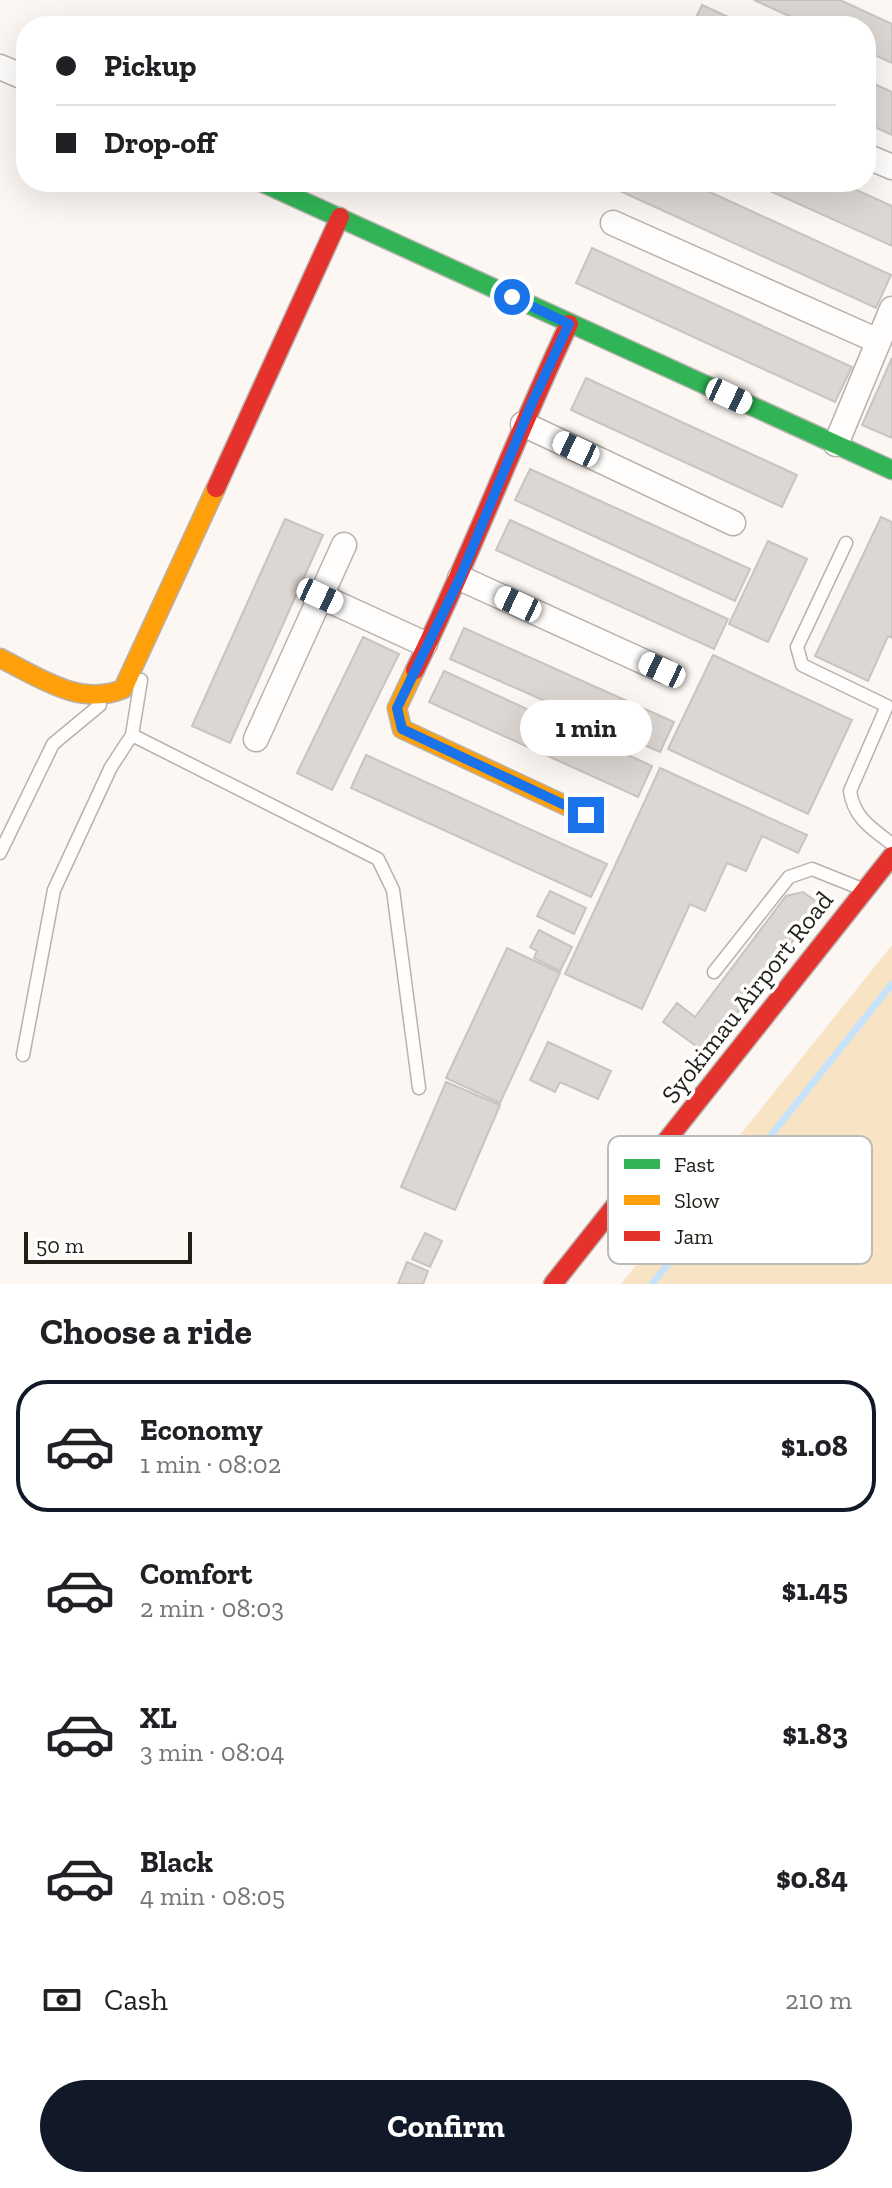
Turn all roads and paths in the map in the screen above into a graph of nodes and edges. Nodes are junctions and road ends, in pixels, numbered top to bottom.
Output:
1 (284, 192) edge
2 (340, 217) junction
3 (613, 223) dead end
4 (892, 309) edge
5 (569, 324) junction
6 (878, 341) junction
7 (523, 424) junction
8 (836, 444) junction
9 (892, 470) edge
10 (733, 523) dead end
11 (846, 543) dead end
12 (344, 545) dead end
13 (460, 578) junction
14 (320, 596) junction
15 (425, 644) junction
16 (142, 651) junction
17 (0, 658) edge
18 (662, 670) dead end
19 (112, 696) junction
20 (889, 700) edge
21 (132, 735) junction
22 (256, 739) dead end
23 (586, 815) dead end
24 (892, 844) edge
25 (0, 853) edge
26 (892, 856) edge
27 (865, 890) junction
28 (714, 972) dead end
29 (23, 1055) dead end
30 (419, 1088) dead end
31 (670, 1136) edge
32 (608, 1215) edge
33 (553, 1284) edge

1 - 2 street
2 - 5 street
2 - 16 street
3 - 6 street
4 - 6 street
5 - 7 street
5 - 8 street
6 - 8 street
7 - 10 street
7 - 13 street
8 - 9 street
11 - 20 lane
12 - 14 street
13 - 15 street
13 - 18 street
14 - 15 street
14 - 22 street
15 - 23 street
16 - 19 street
16 - 21 lane
17 - 19 street
19 - 25 lane
20 - 24 lane
21 - 29 lane
21 - 30 lane
26 - 27 street, Syokimau Airport Road
27 - 28 lane
27 - 31 street, Syokimau Airport Road
32 - 33 street, Syokimau Airport Road

